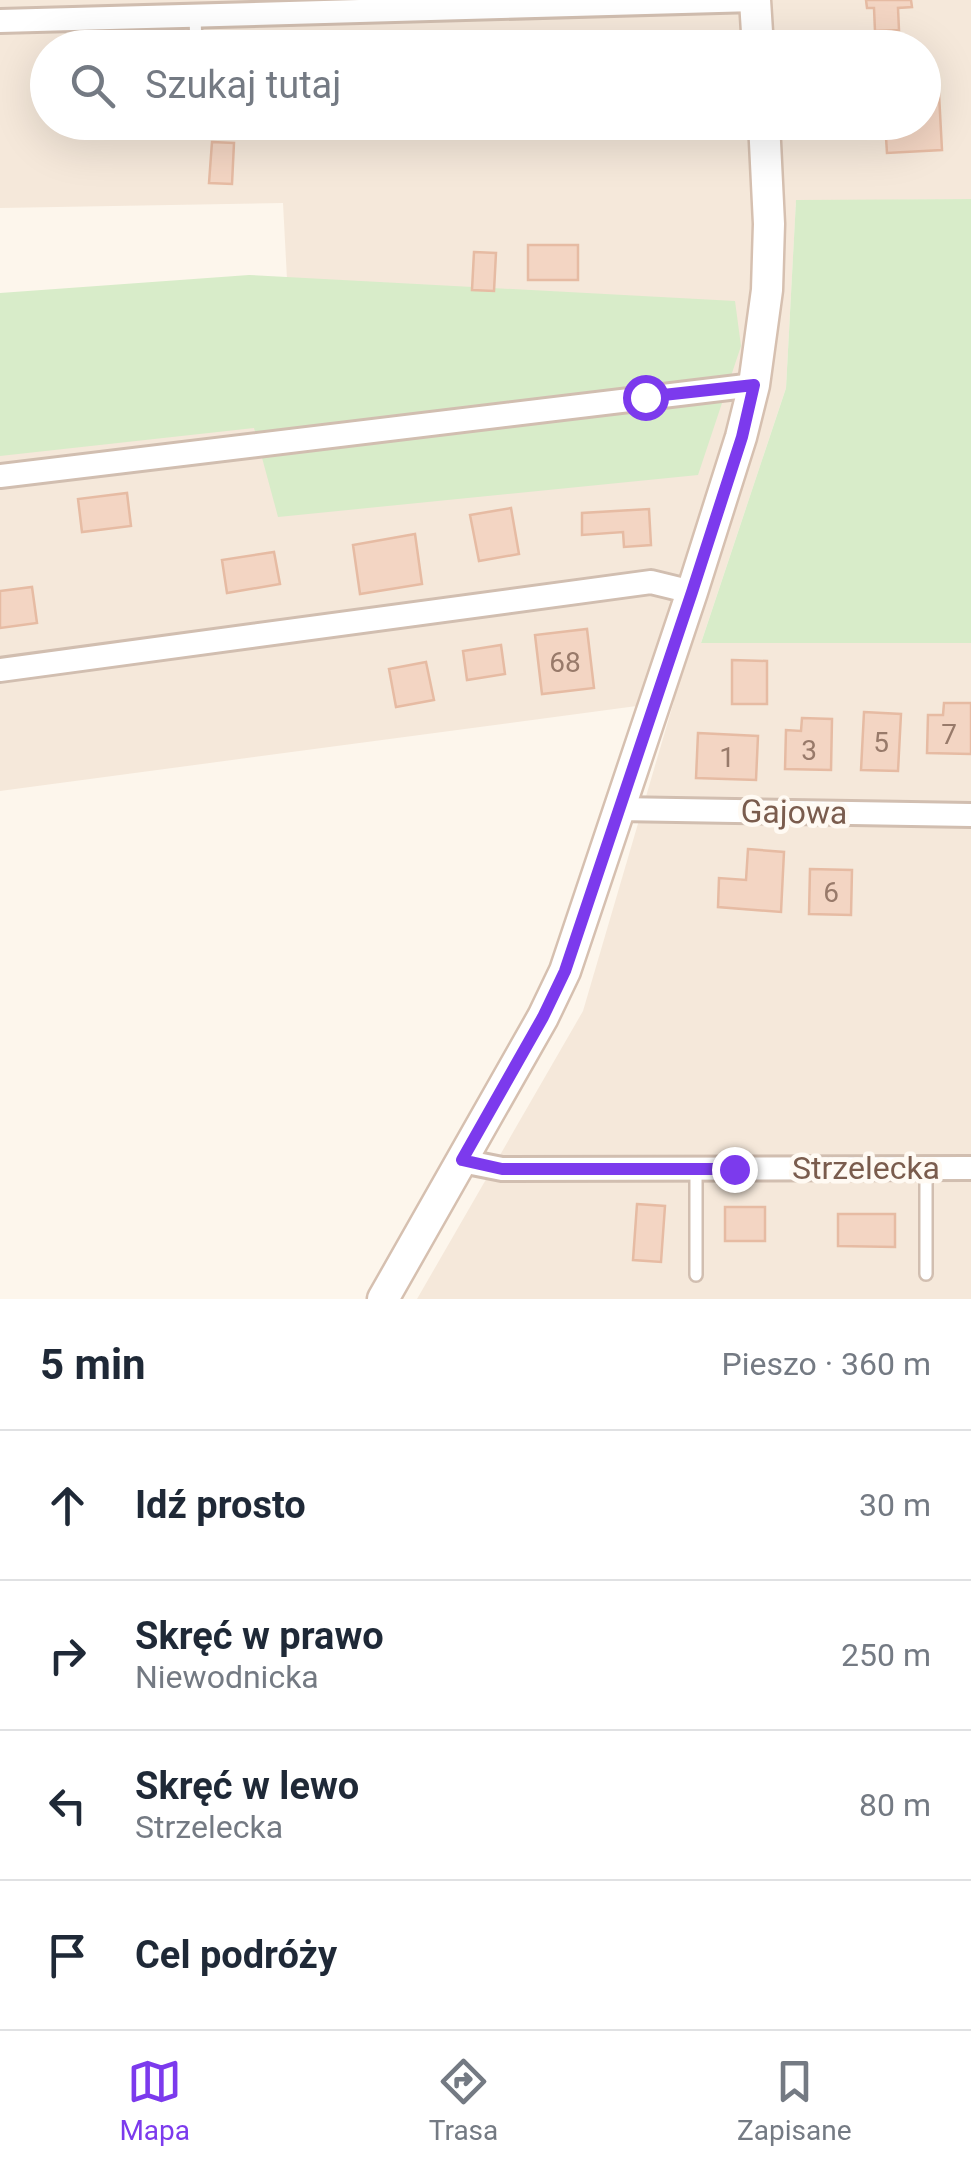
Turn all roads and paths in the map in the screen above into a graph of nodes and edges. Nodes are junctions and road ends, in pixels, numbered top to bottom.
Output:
1 (755, 0) edge
2 (352, 6) edge
3 (195, 16) junction
4 (0, 21) edge
5 (195, 30) edge
6 (757, 30) edge
7 (765, 140) edge
8 (754, 385) junction
9 (0, 476) edge
10 (692, 592) junction
11 (0, 670) edge
12 (618, 810) junction
13 (971, 815) edge
14 (462, 1160) junction
15 (926, 1168) junction
16 (971, 1168) edge
17 (696, 1169) junction
18 (926, 1274) dead end
19 (696, 1275) dead end
20 (383, 1299) edge

1 - 2 street
1 - 6 street
2 - 3 street
3 - 4 street
3 - 5 lane
7 - 8 street
8 - 9 street
8 - 10 street
10 - 11 street
10 - 12 street
12 - 13 street, Gajowa
12 - 14 street
14 - 17 street, Strzelecka
14 - 20 street
15 - 16 street, Strzelecka
15 - 17 street, Strzelecka
15 - 18 lane
17 - 19 lane

